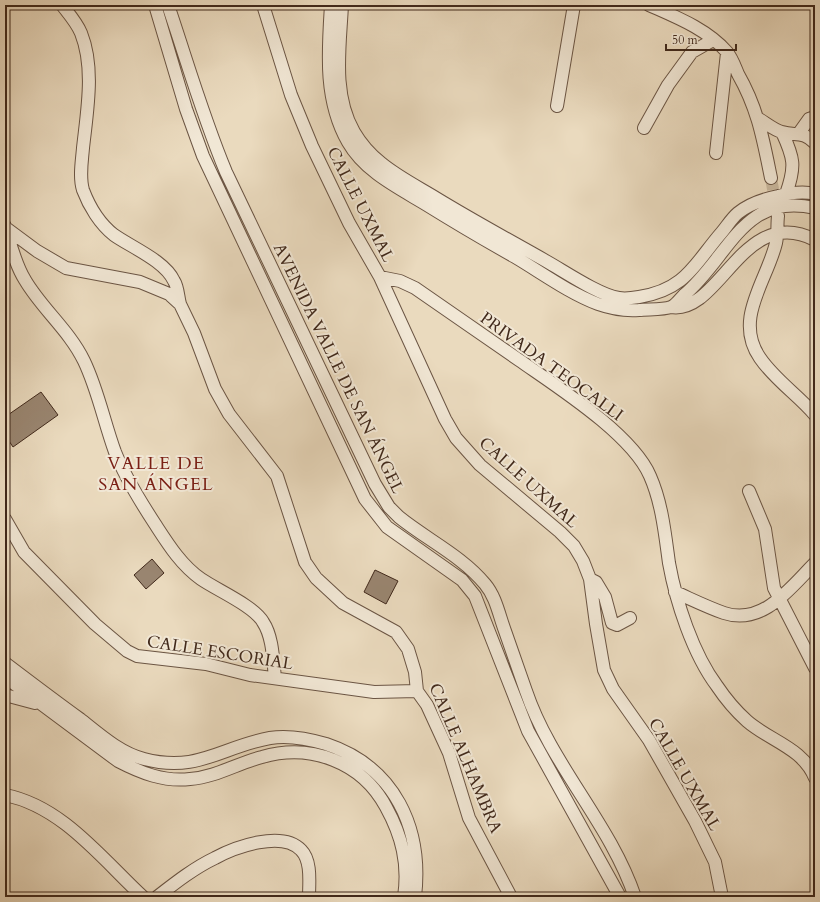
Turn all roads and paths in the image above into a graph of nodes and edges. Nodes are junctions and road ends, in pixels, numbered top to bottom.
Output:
1 (62, 5) edge
2 (155, 5) edge
3 (168, 5) edge
4 (263, 5) edge
5 (331, 5) edge
6 (342, 5) edge
7 (574, 5) edge
8 (649, 5) edge
9 (713, 40) junction
10 (727, 53) junction
11 (557, 106) dead end
12 (815, 117) edge
13 (759, 119) junction
14 (644, 128) dead end
15 (782, 132) junction
16 (799, 133) junction
17 (815, 143) edge
18 (716, 153) dead end
19 (392, 178) junction
20 (771, 178) tunnel mouth
21 (786, 194) junction
22 (815, 194) edge
23 (815, 208) edge
24 (778, 216) tunnel mouth
25 (5, 227) edge
26 (777, 234) junction
27 (815, 240) edge
28 (380, 278) junction
29 (639, 297) junction
30 (180, 304) junction
31 (671, 307) junction
32 (639, 310) junction
33 (815, 415) edge
34 (749, 491) dead end
35 (5, 519) edge
36 (815, 563) edge
37 (590, 580) junction
38 (675, 592) junction
39 (779, 599) junction
40 (630, 618) dead end
41 (5, 664) edge
42 (815, 668) edge
43 (5, 677) edge
44 (275, 678) junction
45 (417, 691) junction
46 (5, 695) edge
47 (42, 706) junction
48 (815, 778) edge
49 (5, 795) edge
50 (597, 821) junction
51 (582, 827) junction
52 (605, 835) junction
53 (589, 842) junction
54 (143, 897) edge
55 (157, 897) edge
56 (309, 897) edge
57 (404, 897) edge
58 (416, 897) edge
59 (511, 897) edge
60 (620, 897) edge
61 (635, 897) edge
62 (722, 897) edge

1 - 30 street
2 - 51 street, AVENIDA VALLE DE SAN ÁNGEL
3 - 50 street, AVENIDA VALLE DE SAN ÁNGEL
4 - 28 street, CALLE UXMAL
5 - 19 street
6 - 19 street
7 - 11 street
8 - 9 street
9 - 10 street
9 - 14 street
10 - 13 street
10 - 18 street
12 - 16 street
13 - 15 street
13 - 20 street
15 - 16 street
15 - 21 street
16 - 17 street
19 - 29 street
19 - 32 street
21 - 22 street
21 - 29 street
23 - 31 street
24 - 26 street
25 - 30 street, CALLE ALHAMBRA
25 - 44 street
26 - 27 street
26 - 31 street
26 - 33 street
28 - 37 street, CALLE UXMAL
28 - 38 street, PRIVADA TEOCALLI
29 - 32 street
30 - 45 street, CALLE ALHAMBRA
31 - 32 street
34 - 39 street
35 - 44 street, CALLE ESCORIAL
36 - 39 street
37 - 40 street
37 - 62 street, CALLE UXMAL
38 - 39 street
38 - 48 street, PRIVADA TEOCALLI
39 - 42 street
41 - 58 street
43 - 47 street
44 - 45 street, CALLE ESCORIAL
45 - 59 street, CALLE ALHAMBRA
46 - 47 street
47 - 57 street
49 - 54 street
50 - 51 street
50 - 52 street, AVENIDA VALLE DE SAN ÁNGEL
51 - 53 street, AVENIDA VALLE DE SAN ÁNGEL
52 - 53 street
52 - 61 street, AVENIDA VALLE DE SAN ÁNGEL
53 - 60 street, AVENIDA VALLE DE SAN ÁNGEL
55 - 56 street

